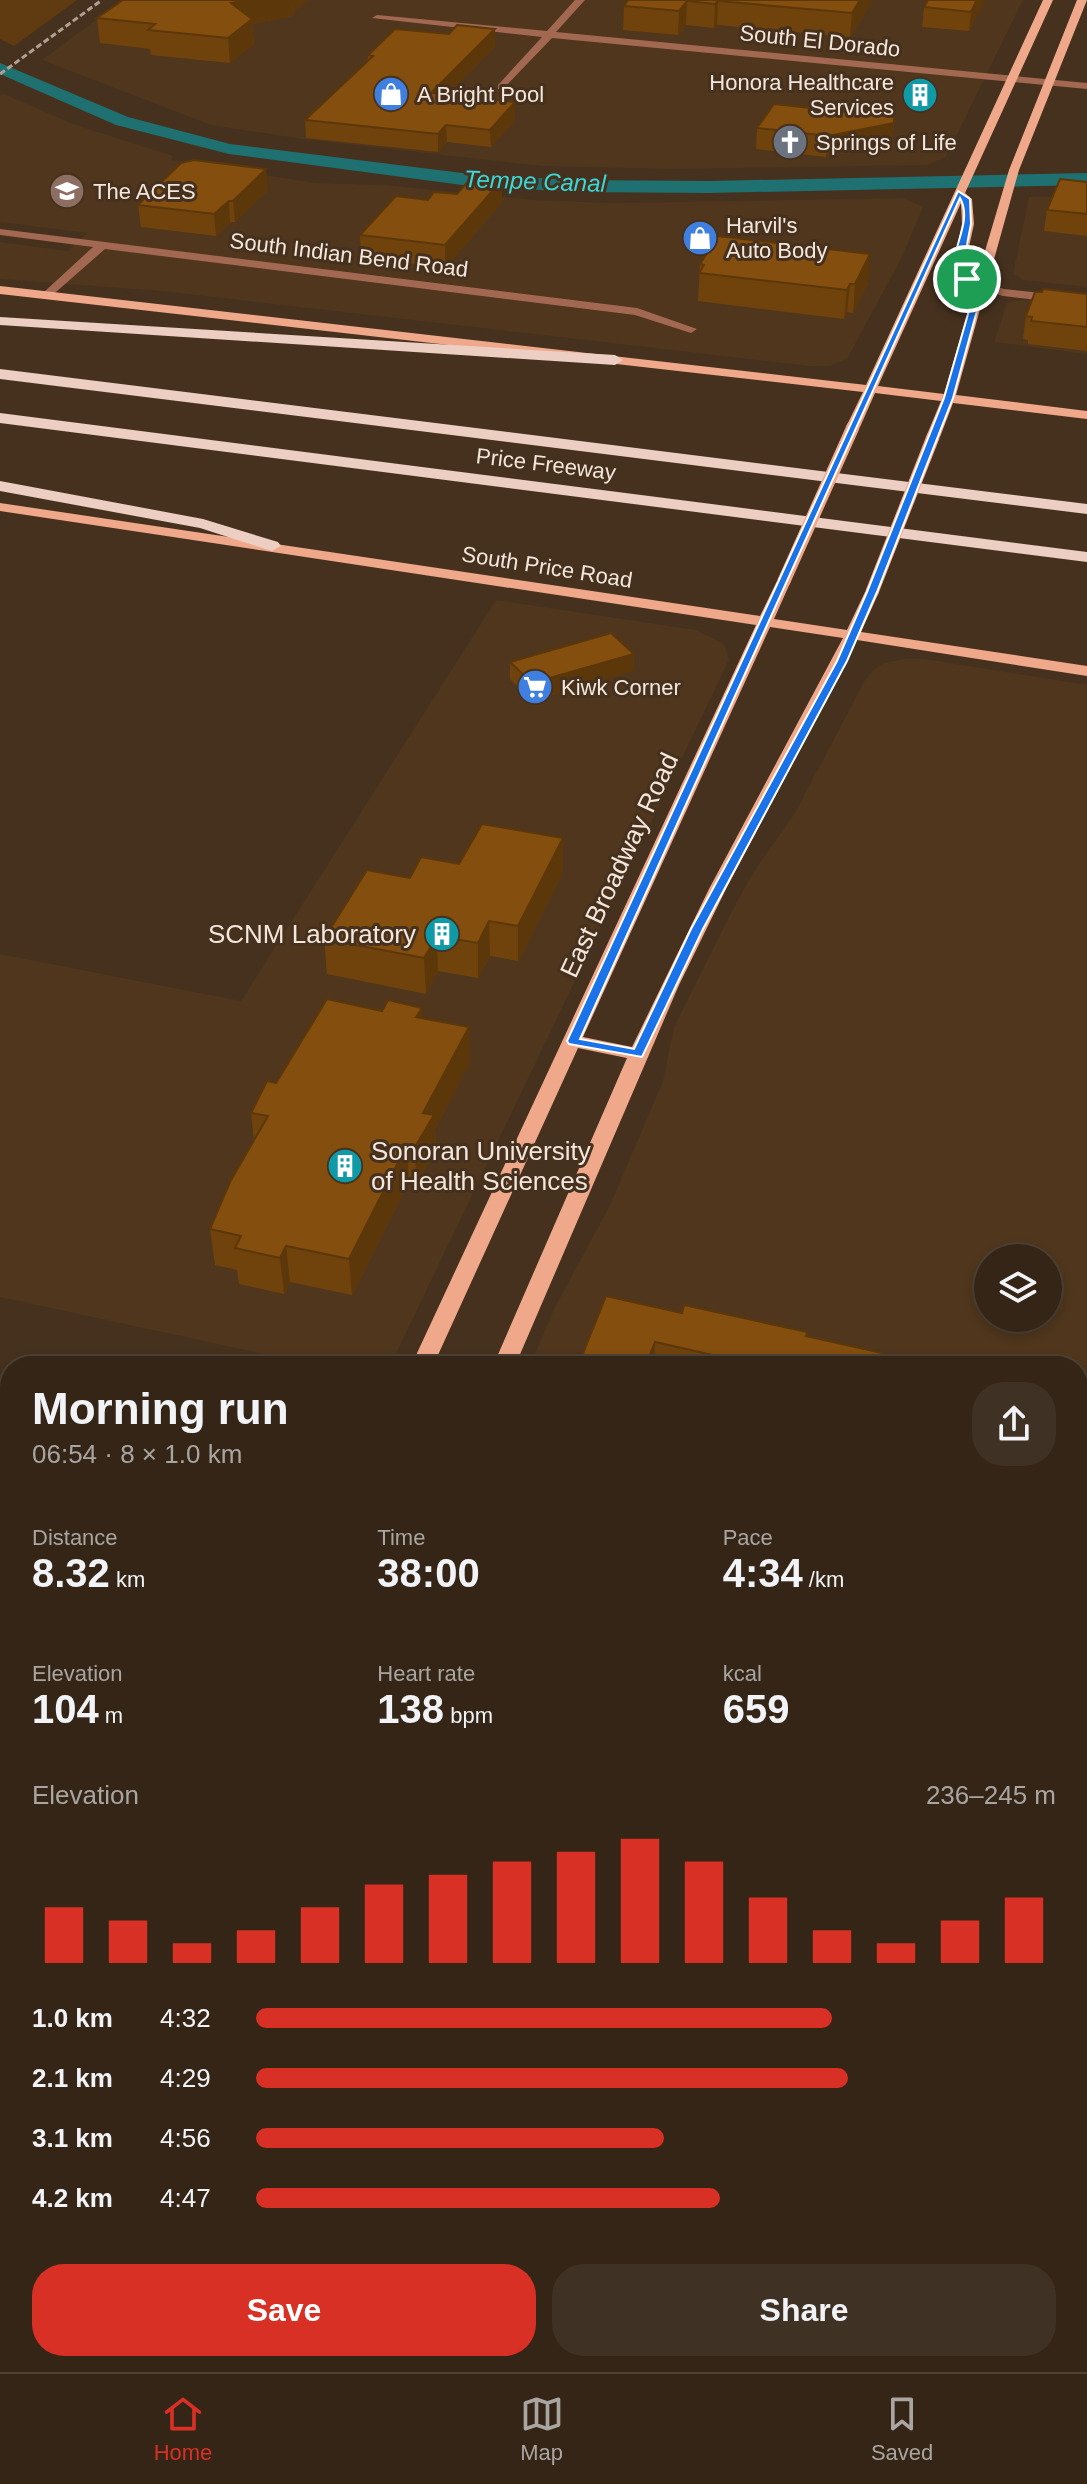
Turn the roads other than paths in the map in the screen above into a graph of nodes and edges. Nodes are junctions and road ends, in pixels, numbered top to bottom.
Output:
1 (580, 0) edge
2 (1048, 0) edge
3 (1082, 0) edge
4 (377, 18) dead end
5 (549, 35) junction
6 (1012, 80) junction
7 (1047, 84) junction
8 (1087, 86) edge
9 (502, 87) dead end
10 (958, 193) junction
11 (0, 232) edge
12 (104, 243) junction
13 (980, 285) junction
14 (0, 290) edge
15 (1087, 292) edge
16 (48, 295) junction
17 (1087, 302) edge
18 (0, 321) edge
19 (691, 329) dead end
20 (615, 360) junction
21 (0, 374) edge
22 (869, 390) junction
23 (949, 398) junction
24 (1087, 415) edge
25 (0, 418) edge
26 (0, 486) edge
27 (0, 507) edge
28 (1087, 509) edge
29 (272, 546) junction
30 (1087, 557) edge
31 (765, 624) junction
32 (853, 637) junction
33 (1087, 671) edge
34 (573, 1041) junction
35 (638, 1054) junction
36 (427, 1356) edge
37 (508, 1356) edge

1 - 5 street
2 - 6 main road, East Broadway Road
3 - 7 main road
4 - 5 street, South El Dorado
5 - 6 street, South El Dorado
5 - 9 street
6 - 7 street, South El Dorado
6 - 10 main road, East Broadway Road
7 - 8 street, South El Dorado
7 - 13 main road
10 - 13 main road
10 - 22 main road, East Broadway Road
11 - 12 street, South Indian Bend Road
12 - 16 street
12 - 19 street, South Indian Bend Road
13 - 15 street
13 - 17 street
13 - 23 main road
14 - 16 main road
16 - 20 main road
18 - 20 highway
20 - 22 main road
21 - 28 highway, Price Freeway
22 - 23 main road
22 - 31 main road, East Broadway Road, bridge
23 - 24 main road
23 - 32 main road, bridge
25 - 30 highway, Price Freeway
26 - 29 highway
27 - 29 main road, South Price Road
29 - 31 main road, South Price Road
31 - 32 main road, South Price Road
31 - 34 main road, East Broadway Road
32 - 33 main road, South Price Road
32 - 35 main road
34 - 35 main road
34 - 36 main road, East Broadway Road
35 - 37 main road

